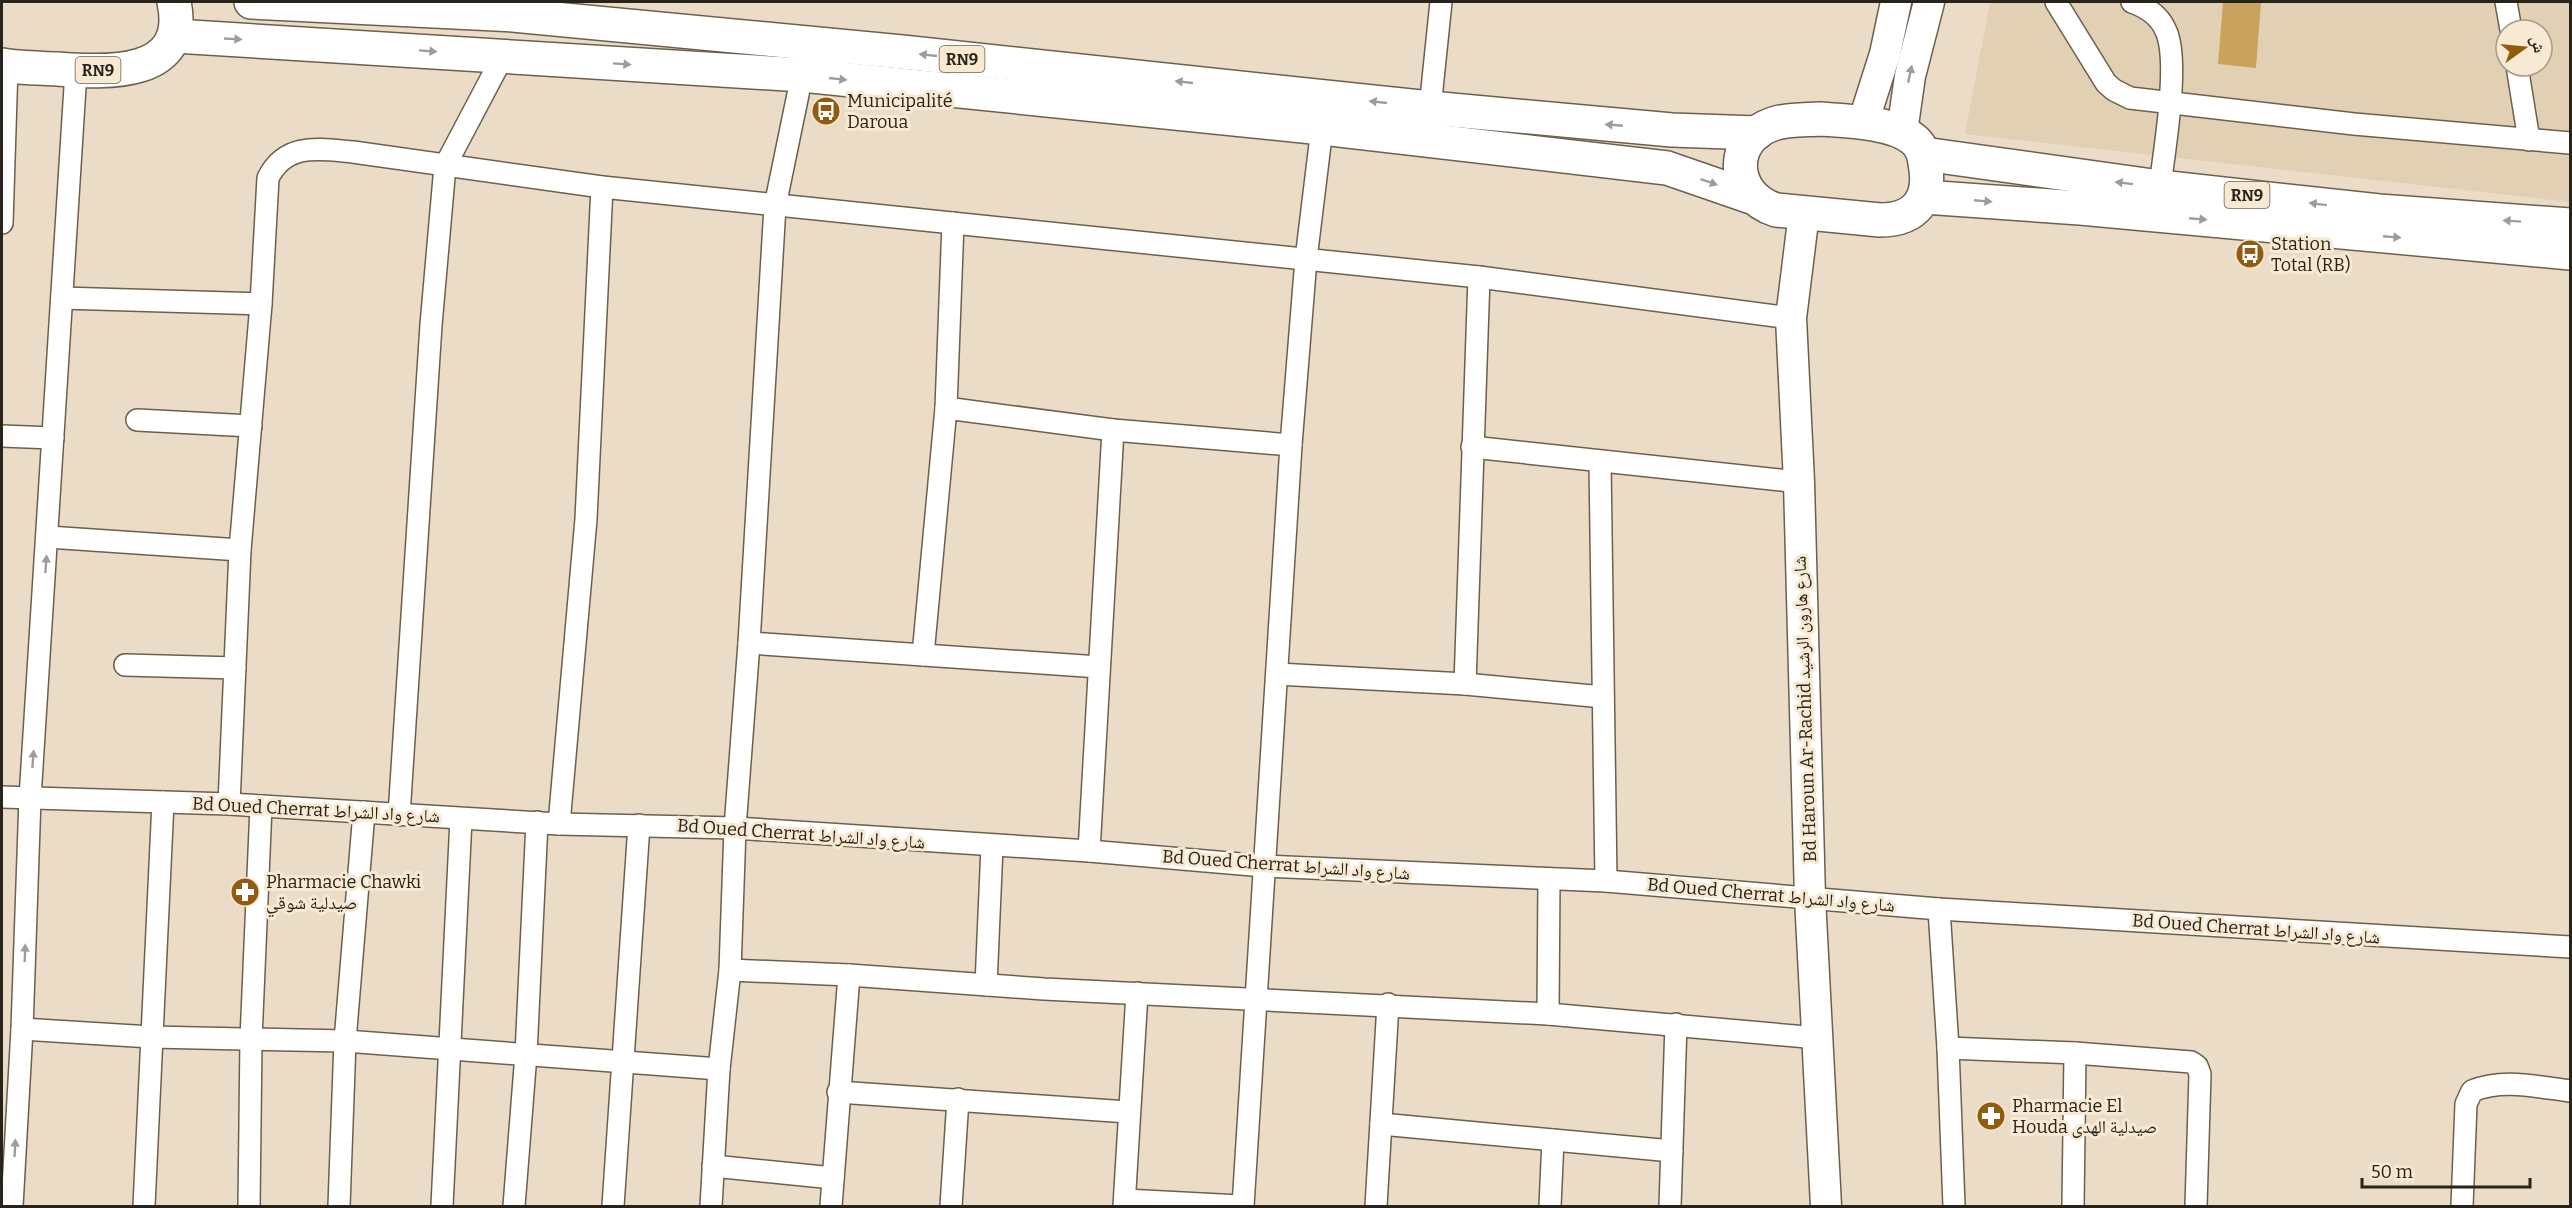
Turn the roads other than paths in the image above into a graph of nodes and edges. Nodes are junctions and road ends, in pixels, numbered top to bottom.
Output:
1 (174, 2) edge
2 (251, 2) edge
3 (1441, 2) edge
4 (1896, 2) edge
5 (1929, 2) edge
6 (2056, 2) edge
7 (2132, 2) edge
8 (2506, 2) edge
9 (2509, 18) edge
10 (175, 36) junction
11 (503, 56) junction
12 (4, 65) edge
13 (76, 70) junction
14 (802, 75) junction
15 (2519, 78) edge
16 (2169, 102) junction
17 (1430, 108) junction
18 (1863, 123) junction
19 (1322, 128) junction
20 (1757, 133) junction
21 (2529, 140) junction
22 (1913, 143) junction
23 (2571, 143) edge
24 (445, 166) junction
25 (602, 187) junction
26 (2160, 188) junction
27 (1751, 196) junction
28 (1924, 197) junction
29 (775, 206) junction
30 (1804, 213) junction
31 (2, 223) edge
32 (953, 223) junction
33 (2571, 225) edge
34 (2571, 253) edge
35 (1306, 259) junction
36 (1479, 277) junction
37 (62, 298) junction
38 (261, 304) junction
39 (1791, 318) junction
40 (946, 408) junction
41 (137, 420) dead end
42 (251, 426) junction
43 (1113, 430) junction
44 (2, 436) edge
45 (53, 438) junction
46 (1291, 445) junction
47 (1472, 447) junction
48 (1600, 462) junction
49 (1799, 483) junction
50 (48, 537) junction
51 (240, 550) junction
52 (749, 643) junction
53 (923, 655) junction
54 (125, 665) dead end
55 (1099, 667) junction
56 (235, 668) junction
57 (1277, 674) junction
58 (1466, 684) junction
59 (1603, 697) junction
60 (2, 797) edge
61 (30, 798) junction
62 (164, 802) junction
63 (229, 804) junction
64 (261, 806) junction
65 (364, 812) junction
66 (399, 815) junction
67 (461, 819) junction
68 (537, 822) junction
69 (559, 824) junction
70 (639, 825) junction
71 (735, 828) junction
72 (992, 846) junction
73 (1089, 851) junction
74 (1264, 866) junction
75 (1549, 879) junction
76 (1606, 881) junction
77 (1810, 898) junction
78 (1939, 909) junction
79 (2571, 947) edge
80 (730, 970) junction
81 (849, 975) junction
82 (986, 985) junction
83 (1137, 993) junction
84 (1255, 1000) junction
85 (1388, 1004) junction
86 (1548, 1014) junction
87 (1676, 1024) junction
88 (22, 1029) junction
89 (150, 1037) junction
90 (1818, 1038) junction
91 (251, 1039) junction
92 (345, 1041) junction
93 (1948, 1048) junction
94 (449, 1049) junction
95 (2074, 1053) junction
96 (526, 1054) junction
97 (622, 1064) junction
98 (719, 1070) junction
99 (2571, 1091) edge
100 (838, 1092) junction
101 (958, 1099) junction
102 (1128, 1112) junction
103 (1381, 1124) junction
104 (1553, 1140) junction
105 (1672, 1150) junction
106 (713, 1166) junction
107 (832, 1178) junction
108 (1124, 1203) edge
109 (12, 1206) edge
110 (144, 1206) edge
111 (249, 1206) edge
112 (339, 1206) edge
113 (441, 1206) edge
114 (513, 1206) edge
115 (613, 1206) edge
116 (711, 1206) edge
117 (831, 1206) edge
118 (951, 1206) edge
119 (1241, 1206) edge
120 (1376, 1206) edge
121 (1550, 1206) edge
122 (1670, 1206) edge
123 (1826, 1206) edge
124 (1954, 1206) edge
125 (2073, 1206) edge
126 (2196, 1206) edge
127 (2462, 1206) edge

1 - 10 highway
17 -> 2 highway, RN9
3 - 17 street
4 - 18 street
22 -> 5 street
6 - 16 street
7 - 16 street
8 - 9 street
10 -> 11 highway, RN9
10 - 13 highway, RN9
11 -> 14 highway, RN9
11 - 24 street
12 - 13 highway, RN9
12 - 31 street
13 - 37 street
14 -> 19 highway, RN9
14 - 29 street
15 - 21 street
16 - 21 street
16 - 26 street
20 -> 17 highway, RN9
18 - 20 highway, RN9
18 - 22 highway, RN9
19 -> 27 highway, RN9
19 - 35 street
20 - 27 highway
21 - 23 street
26 -> 22 highway, RN9
22 - 28 highway
24 - 25 street
24 - 38 street
24 - 66 street
25 - 29 street
25 - 69 street
33 -> 26 highway, RN9
27 - 30 highway, RN9
28 - 30 highway, RN9
28 -> 34 highway, RN9
29 - 32 street
29 - 52 street
30 - 39 street, Bd Haroun Ar-Rachid شارع هارون الرشيد
32 - 35 street
32 - 40 street
35 - 36 street
35 - 46 street
36 - 39 street
36 - 47 street
37 - 38 street
37 - 45 street
38 - 42 street
39 - 49 street, Bd Haroun Ar-Rachid شارع هارون الرشيد
40 - 43 street
40 - 53 street
41 - 42 street
42 - 51 street
43 - 46 street
43 - 55 street
44 - 45 street
45 - 50 street
46 - 57 street
47 - 48 street
47 - 58 street
48 - 49 street
48 - 59 street
49 - 77 street, Bd Haroun Ar-Rachid شارع هارون الرشيد
50 - 51 street
61 -> 50 street
51 - 56 street
52 - 53 street
52 - 71 street
53 - 55 street
54 - 56 street
55 - 73 street
56 - 63 street
57 - 58 street
57 - 74 street
58 - 59 street
59 - 76 street
60 - 61 street, Bd Oued Cherrat شارع واد الشراط
61 - 62 street, Bd Oued Cherrat شارع واد الشراط
88 -> 61 street
62 - 63 street, Bd Oued Cherrat شارع واد الشراط
62 - 89 street
63 - 64 street, Bd Oued Cherrat شارع واد الشراط
64 - 65 street, Bd Oued Cherrat شارع واد الشراط
64 - 91 street
65 - 66 street, Bd Oued Cherrat شارع واد الشراط
65 - 92 street
66 - 67 street, Bd Oued Cherrat شارع واد الشراط
67 - 68 street, Bd Oued Cherrat شارع واد الشراط
67 - 94 street
68 - 69 street, Bd Oued Cherrat شارع واد الشراط
68 - 96 street
69 - 70 street, Bd Oued Cherrat شارع واد الشراط
70 - 71 street, Bd Oued Cherrat شارع واد الشراط
70 - 97 street
71 - 72 street, Bd Oued Cherrat شارع واد الشراط
71 - 80 street
72 - 73 street, Bd Oued Cherrat شارع واد الشراط
72 - 82 street
73 - 74 street, Bd Oued Cherrat شارع واد الشراط
74 - 75 street, Bd Oued Cherrat شارع واد الشراط
74 - 84 street
75 - 76 street, Bd Oued Cherrat شارع واد الشراط
75 - 86 street
76 - 77 street, Bd Oued Cherrat شارع واد الشراط
77 - 78 street, Bd Oued Cherrat شارع واد الشراط
77 - 90 street, Bd Haroun Ar-Rachid شارع هارون الرشيد
78 - 79 street, Bd Oued Cherrat شارع واد الشراط
78 - 93 street
80 - 81 street
80 - 98 street
81 - 82 street
81 - 100 street
82 - 83 street
83 - 84 street
83 - 102 street
84 - 85 street
84 - 119 street
85 - 86 street
85 - 103 street
86 - 87 street
87 - 90 street
87 - 105 street
88 - 89 street
109 -> 88 street
89 - 91 street
89 - 110 street
90 - 123 street, Bd Haroun Ar-Rachid شارع هارون الرشيد
91 - 92 street
91 - 111 street
92 - 94 street
92 - 112 street
93 - 95 street
93 - 124 street
94 - 96 street
94 - 113 street
95 - 125 street
95 - 126 street
96 - 97 street
96 - 114 street
97 - 98 street
97 - 115 street
98 - 106 street
99 - 127 street
100 - 101 street
100 - 107 street
101 - 102 street
101 - 118 street
102 - 108 street
103 - 104 street
103 - 120 street
104 - 105 street
104 - 121 street
105 - 122 street
106 - 107 street
106 - 116 street
107 - 117 street
108 - 119 street

